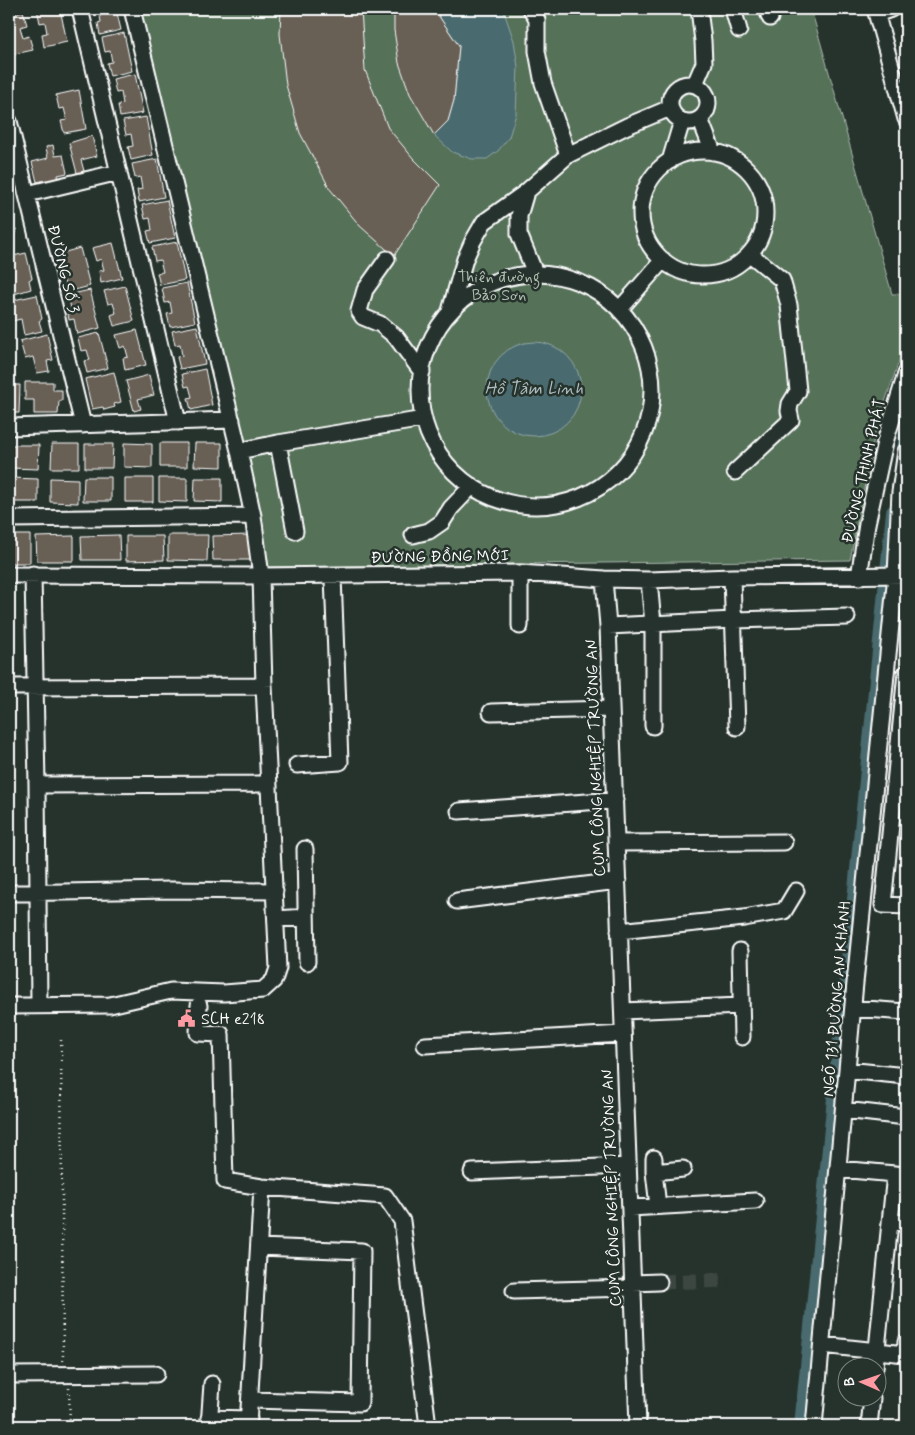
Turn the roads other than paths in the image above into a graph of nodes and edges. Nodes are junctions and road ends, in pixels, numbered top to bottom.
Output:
1 (80, 9) edge
2 (132, 9) edge
3 (531, 9) edge
4 (699, 9) edge
5 (733, 9) edge
6 (891, 9) edge
7 (876, 11) edge
8 (739, 30) dead end
9 (695, 84) junction
10 (670, 108) junction
11 (905, 113) edge
12 (700, 119) junction
13 (9, 121) edge
14 (682, 121) junction
15 (714, 152) junction
16 (568, 155) junction
17 (670, 161) junction
18 (119, 172) junction
19 (526, 192) junction
20 (27, 194) junction
21 (750, 254) junction
22 (387, 259) dead end
23 (662, 260) junction
24 (535, 273) junction
25 (620, 309) junction
26 (450, 311) junction
27 (422, 372) junction
28 (906, 374) edge
29 (424, 419) junction
30 (232, 420) junction
31 (178, 422) junction
32 (83, 425) junction
33 (9, 427) edge
34 (886, 442) junction
35 (278, 443) junction
36 (906, 445) edge
37 (239, 451) junction
38 (906, 451) edge
39 (735, 472) dead end
40 (472, 486) junction
41 (253, 516) junction
42 (9, 519) edge
43 (295, 531) dead end
44 (413, 535) dead end
45 (520, 573) junction
46 (33, 574) junction
47 (9, 575) edge
48 (897, 575) edge
49 (261, 576) junction
50 (333, 576) junction
51 (866, 576) junction
52 (732, 577) junction
53 (604, 579) junction
54 (649, 580) junction
55 (847, 617) dead end
56 (734, 620) junction
57 (653, 624) junction
58 (520, 626) dead end
59 (608, 626) junction
60 (906, 673) edge
61 (264, 686) junction
62 (9, 687) edge
63 (34, 687) junction
64 (611, 710) junction
65 (491, 712) dead end
66 (653, 726) dead end
67 (737, 727) dead end
68 (297, 764) dead end
69 (902, 765) edge
70 (268, 784) junction
71 (38, 786) junction
72 (615, 800) junction
73 (459, 811) dead end
74 (784, 842) dead end
75 (616, 843) junction
76 (305, 849) dead end
77 (618, 881) junction
78 (275, 891) junction
79 (796, 891) dead end
80 (38, 892) junction
81 (9, 893) edge
82 (457, 900) dead end
83 (906, 906) edge
84 (306, 917) junction
85 (276, 919) junction
86 (620, 938) junction
87 (740, 951) dead end
88 (307, 962) dead end
89 (199, 1005) dead end
90 (9, 1006) edge
91 (39, 1006) junction
92 (741, 1006) junction
93 (853, 1008) junction
94 (622, 1011) junction
95 (906, 1012) edge
96 (623, 1034) junction
97 (742, 1037) dead end
98 (424, 1045) dead end
99 (847, 1070) junction
100 (906, 1076) edge
101 (844, 1110) junction
102 (906, 1116) edge
103 (628, 1166) junction
104 (683, 1168) dead end
105 (839, 1169) junction
106 (472, 1172) dead end
107 (901, 1174) edge
108 (262, 1187) junction
109 (755, 1201) dead end
110 (658, 1206) junction
111 (630, 1208) junction
112 (890, 1222) junction
113 (906, 1223) edge
114 (258, 1247) junction
115 (659, 1282) tunnel mouth
116 (633, 1286) junction
117 (514, 1291) dead end
118 (822, 1345) junction
119 (906, 1350) edge
120 (877, 1351) junction
121 (876, 1358) edge
122 (156, 1374) dead end
123 (9, 1375) edge
124 (212, 1384) dead end
125 (250, 1400) junction
126 (871, 1408) edge
127 (209, 1422) edge
128 (249, 1423) edge
129 (428, 1426) edge
130 (638, 1426) edge
131 (814, 1426) edge
132 (869, 1426) edge

1 - 18 street
2 - 30 street
3 - 16 street
4 - 9 street
5 - 8 street
6 - 7 street
7 - 11 street
9 - 10 street
9 - 12 street
10 - 14 street
10 - 16 street
12 - 14 street
12 - 15 street
13 - 20 street, ĐƯỜNG SỐ 3
14 - 17 street
15 - 17 street
15 - 21 street
16 - 19 street
17 - 23 street
18 - 20 street
18 - 31 street
19 - 24 street
19 - 26 street
20 - 32 street, ĐƯỜNG SỐ 3
21 - 23 street
21 - 39 street
22 - 27 street
23 - 25 street
24 - 25 street
24 - 26 street
25 - 40 street
26 - 27 street
27 - 29 street
28 - 34 street, ĐƯỜNG THỊNH PHÁT
29 - 35 street
29 - 40 street
30 - 31 street
30 - 37 street
31 - 32 street
32 - 33 street
34 - 36 street
34 - 51 street, ĐƯỜNG THỊNH PHÁT
35 - 37 street
35 - 43 street
37 - 41 street
38 - 48 street, NGÕ 131 ĐƯỜNG AN KHÁNH
40 - 44 street
41 - 42 street
41 - 49 street
45 - 50 street, ĐƯỜNG ĐỒNG MỚI
45 - 53 street, ĐƯỜNG ĐỒNG MỚI
45 - 58 street
46 - 47 street, ĐƯỜNG ĐỒNG MỚI
46 - 49 street, ĐƯỜNG ĐỒNG MỚI
46 - 63 street
48 - 51 street, ĐƯỜNG ĐỒNG MỚI
48 - 93 street, NGÕ 131 ĐƯỜNG AN KHÁNH
49 - 50 street, ĐƯỜNG ĐỒNG MỚI
49 - 61 street
50 - 68 street
51 - 52 street, ĐƯỜNG ĐỒNG MỚI
52 - 54 street, ĐƯỜNG ĐỒNG MỚI
52 - 56 street
53 - 54 street, ĐƯỜNG ĐỒNG MỚI
53 - 59 street, CỤM CÔNG NGHIỆP TRƯỜNG AN
54 - 57 street
55 - 56 street
56 - 57 street
56 - 67 street
57 - 59 street
57 - 66 street
59 - 64 street, CỤM CÔNG NGHIỆP TRƯỜNG AN
60 - 69 street
61 - 63 street
61 - 70 street
62 - 63 street
63 - 71 street
64 - 65 street
64 - 72 street, CỤM CÔNG NGHIỆP TRƯỜNG AN
69 - 83 street
70 - 71 street
70 - 78 street
71 - 80 street
72 - 73 street
72 - 75 street, CỤM CÔNG NGHIỆP TRƯỜNG AN
74 - 75 street
75 - 77 street, CỤM CÔNG NGHIỆP TRƯỜNG AN
76 - 84 street
77 - 82 street
77 - 86 street, CỤM CÔNG NGHIỆP TRƯỜNG AN
78 - 80 street
78 - 85 street
79 - 86 street
80 - 81 street
80 - 91 street
84 - 85 street
84 - 88 street
85 - 91 street
86 - 94 street, CỤM CÔNG NGHIỆP TRƯỜNG AN
87 - 92 street
89 - 108 street
90 - 91 street
92 - 94 street
92 - 97 street
93 - 95 street
93 - 99 street, NGÕ 131 ĐƯỜNG AN KHÁNH
94 - 96 street, CỤM CÔNG NGHIỆP TRƯỜNG AN
96 - 98 street
96 - 103 street, CỤM CÔNG NGHIỆP TRƯỜNG AN
99 - 100 street
99 - 101 street, NGÕ 131 ĐƯỜNG AN KHÁNH
101 - 102 street
101 - 105 street, NGÕ 131 ĐƯỜNG AN KHÁNH
103 - 106 street
103 - 111 street, CỤM CÔNG NGHIỆP TRƯỜNG AN
104 - 110 street
105 - 107 street
105 - 118 street, NGÕ 131 ĐƯỜNG AN KHÁNH
107 - 112 street
108 - 114 street
108 - 129 street
109 - 110 street
110 - 111 street
111 - 116 street, CỤM CÔNG NGHIỆP TRƯỜNG AN
112 - 113 street
112 - 120 street
114 - 125 street
114 - 125 street
115 - 116 street
116 - 117 street
116 - 130 street, CỤM CÔNG NGHIỆP TRƯỜNG AN
118 - 120 street
118 - 131 street, NGÕ 131 ĐƯỜNG AN KHÁNH
119 - 120 street
120 - 121 street
122 - 123 street
124 - 127 street
125 - 128 street
126 - 132 street
127 - 128 street

